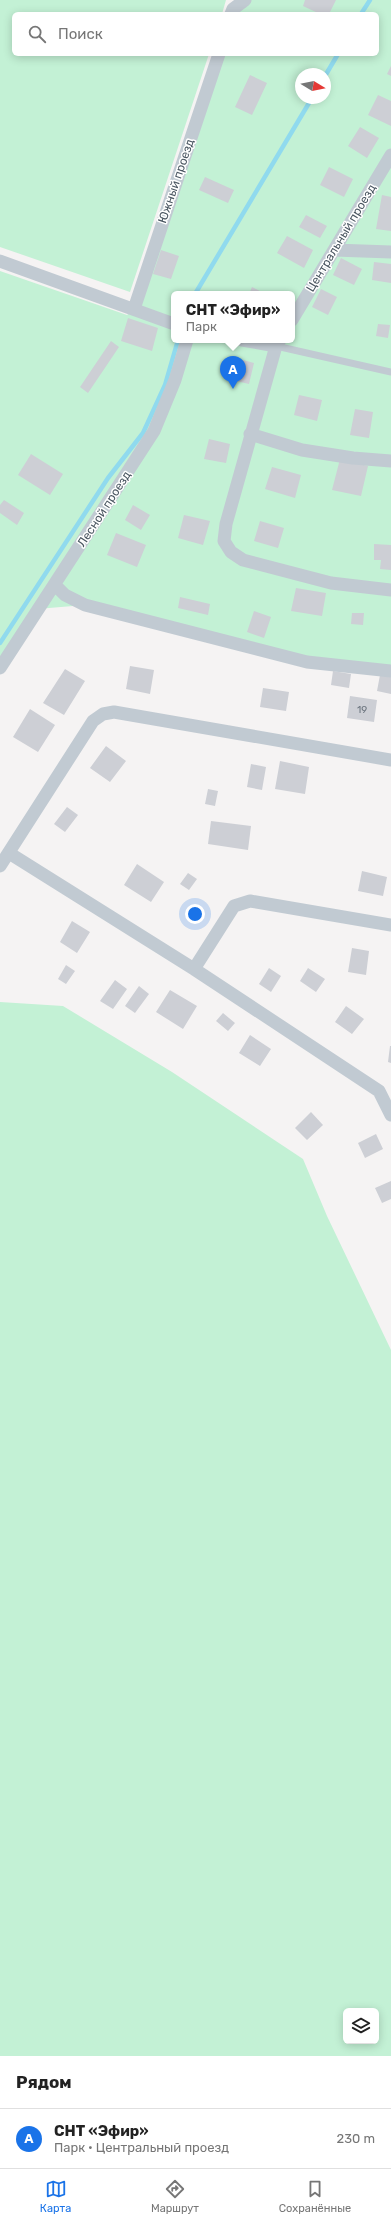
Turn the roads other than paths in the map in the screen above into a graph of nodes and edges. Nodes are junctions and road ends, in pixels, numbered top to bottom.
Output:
1 (245, 0) edge
2 (231, 12) edge
3 (218, 56) edge
4 (391, 155) edge
5 (334, 250) junction
6 (391, 252) edge
7 (0, 261) edge
8 (134, 309) junction
9 (295, 315) edge
10 (171, 323) edge
11 (186, 343) edge
12 (278, 343) edge
13 (391, 372) edge
14 (250, 434) junction
15 (391, 460) edge
16 (54, 585) junction
17 (391, 590) edge
18 (0, 668) edge
19 (391, 670) edge
20 (391, 760) edge
21 (9, 853) junction
22 (0, 866) edge
23 (391, 925) edge
24 (194, 969) junction
25 (385, 1092) edge
26 (391, 1115) edge

1 - 2 street
3 - 8 street, Южный проезд
4 - 5 street, Центральный проезд
5 - 6 street
5 - 9 street, Центральный проезд
7 - 8 street
8 - 10 street
11 - 16 street, Лесной проезд
12 - 13 lane
12 - 14 street
14 - 15 street
14 - 17 street
16 - 18 street, Лесной проезд
16 - 19 street
20 - 21 street
21 - 22 street
21 - 24 street
23 - 24 street
24 - 25 street
25 - 26 street

